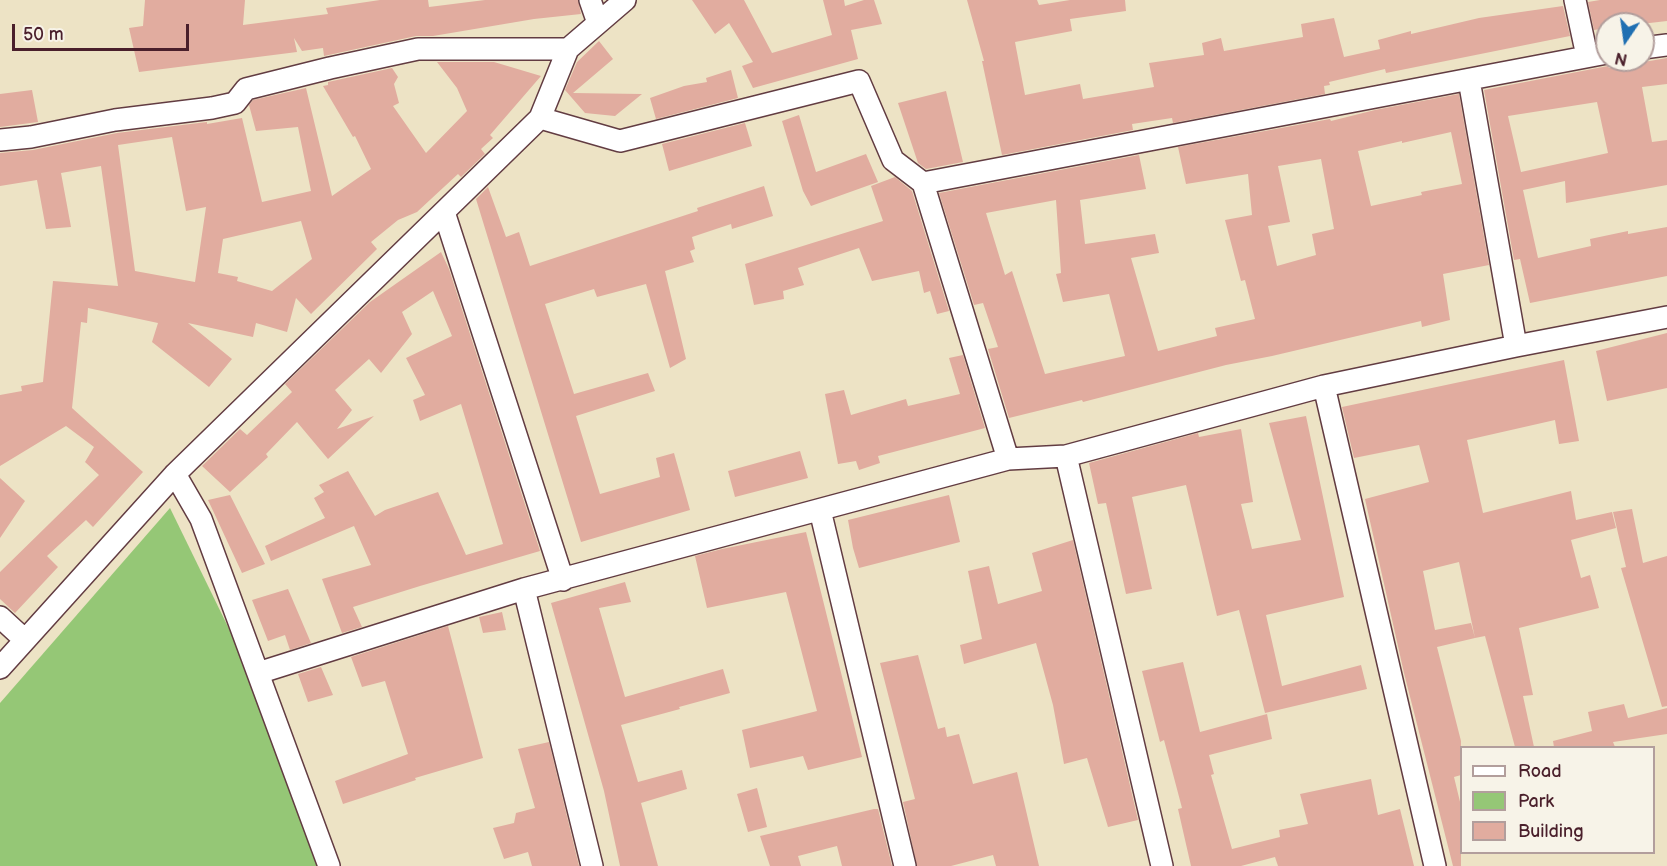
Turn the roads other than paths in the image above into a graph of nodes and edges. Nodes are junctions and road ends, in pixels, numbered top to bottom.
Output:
1 (590, 0) edge
2 (625, 0) edge
3 (1575, 0) edge
4 (598, 23) junction
5 (568, 49) junction
6 (1595, 49) edge
7 (1595, 54) edge
8 (1469, 80) junction
9 (540, 118) junction
10 (0, 140) edge
11 (923, 183) junction
12 (444, 212) junction
13 (1667, 316) edge
14 (1516, 346) junction
15 (1324, 386) junction
16 (1066, 456) junction
17 (1008, 459) junction
18 (175, 474) junction
19 (820, 510) junction
20 (563, 580) junction
21 (524, 589) junction
22 (0, 617) edge
23 (25, 640) junction
24 (0, 668) edge
25 (258, 673) junction
26 (329, 866) edge
27 (592, 866) edge
28 (905, 866) edge
29 (1162, 866) edge
30 (1435, 866) edge

1 - 4 street
2 - 4 street
3 - 6 street
4 - 5 street
5 - 9 street
5 - 10 street
7 - 8 street
8 - 11 street
8 - 14 street
9 - 11 street
9 - 12 street
11 - 17 street
12 - 18 street
12 - 20 street
13 - 14 street
14 - 15 street
15 - 16 street
15 - 30 street
16 - 17 street
16 - 29 street
17 - 19 street
18 - 23 street
18 - 25 street
19 - 20 street
19 - 28 street
20 - 21 street
21 - 25 street
21 - 27 street
22 - 23 street
23 - 24 street
25 - 26 street

